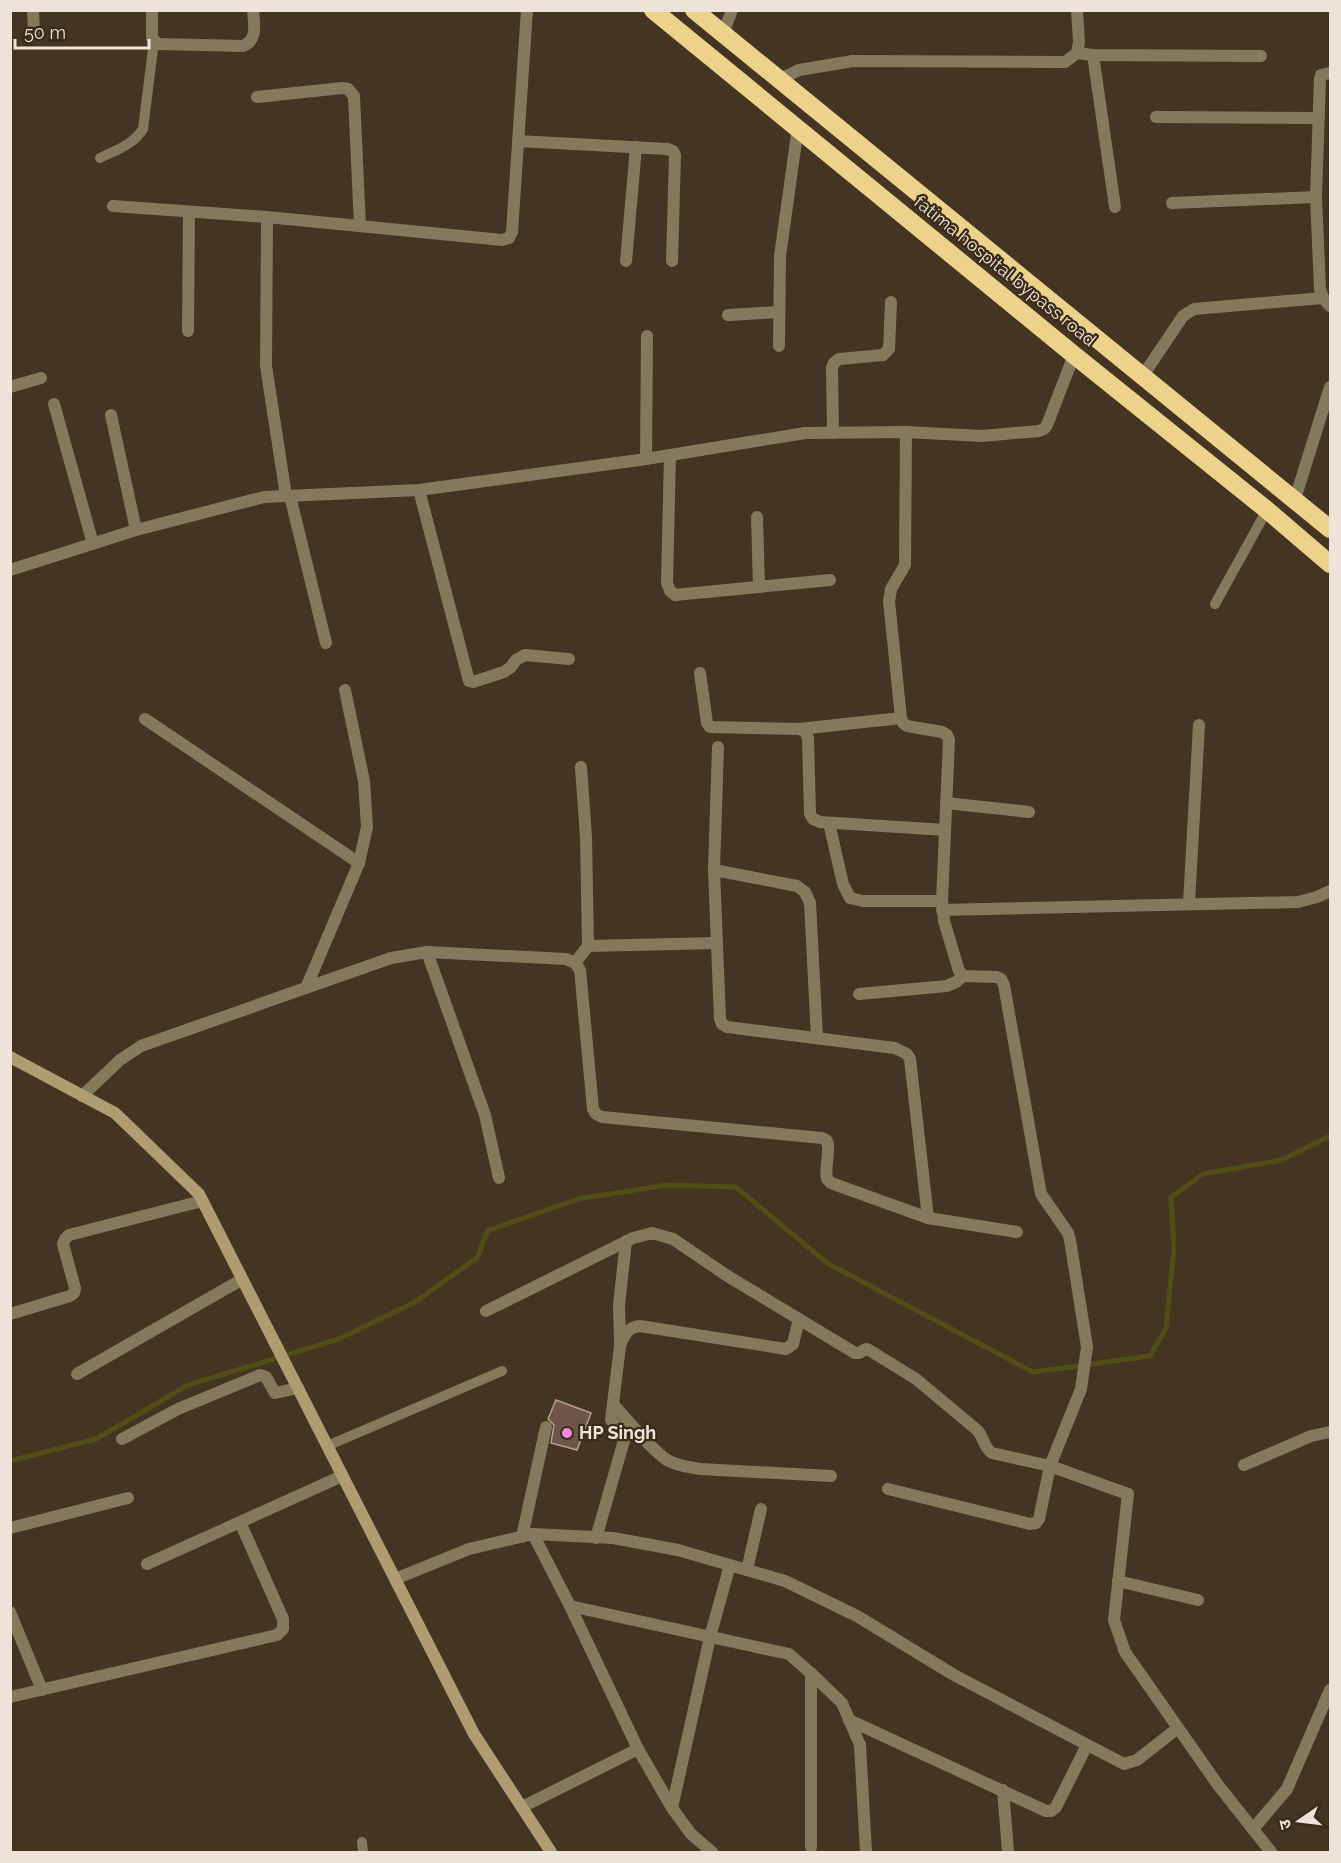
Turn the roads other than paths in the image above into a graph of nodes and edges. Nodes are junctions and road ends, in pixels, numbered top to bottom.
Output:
1 (33, 10) edge
2 (152, 10) edge
3 (254, 10) edge
4 (527, 10) edge
5 (653, 10) edge
6 (694, 10) edge
7 (732, 10) edge
8 (1077, 10) edge
9 (33, 32) dead end
10 (723, 34) junction
11 (154, 41) junction
12 (1077, 53) junction
13 (1093, 55) junction
14 (1261, 56) dead end
15 (1330, 73) edge
16 (778, 80) junction
17 (257, 97) dead end
18 (1156, 117) dead end
19 (1320, 118) junction
20 (798, 127) junction
21 (518, 141) junction
22 (636, 147) junction
23 (100, 158) dead end
24 (1316, 197) junction
25 (1172, 203) dead end
26 (113, 206) dead end
27 (1115, 207) dead end
28 (189, 212) junction
29 (267, 217) junction
30 (360, 226) junction
31 (1330, 228) edge
32 (1317, 230) junction
33 (626, 261) dead end
34 (672, 261) dead end
35 (1042, 296) junction
36 (891, 302) dead end
37 (1327, 302) edge
38 (779, 312) junction
39 (728, 315) dead end
40 (1026, 316) junction
41 (188, 331) dead end
42 (647, 336) dead end
43 (779, 346) dead end
44 (1074, 355) junction
45 (1142, 377) junction
46 (40, 378) dead end
47 (10, 387) edge
48 (1330, 387) edge
49 (54, 404) dead end
50 (1327, 413) edge
51 (111, 415) dead end
52 (833, 432) junction
53 (906, 432) junction
54 (670, 455) junction
55 (646, 459) junction
56 (419, 490) junction
57 (288, 496) junction
58 (1295, 499) junction
59 (1267, 510) junction
60 (757, 517) dead end
61 (1330, 529) edge
62 (136, 530) junction
63 (93, 544) junction
64 (1330, 564) edge
65 (10, 570) edge
66 (830, 580) dead end
67 (759, 587) junction
68 (1215, 603) dead end
69 (326, 643) dead end
70 (569, 659) dead end
71 (700, 673) dead end
72 (345, 690) dead end
73 (901, 718) junction
74 (145, 719) dead end
75 (1199, 725) dead end
76 (799, 729) junction
77 (718, 747) dead end
78 (581, 766) dead end
79 (946, 803) junction
80 (1029, 812) dead end
81 (829, 823) junction
82 (945, 830) junction
83 (359, 863) junction
84 (714, 870) junction
85 (1330, 891) edge
86 (1189, 903) junction
87 (942, 906) junction
88 (717, 943) junction
89 (588, 946) junction
90 (427, 952) junction
91 (575, 963) junction
92 (963, 976) junction
93 (306, 988) junction
94 (859, 994) dead end
95 (817, 1037) junction
96 (10, 1057) edge
97 (82, 1096) junction
98 (499, 1178) dead end
99 (202, 1201) junction
100 (928, 1218) junction
101 (1017, 1232) dead end
102 (626, 1241) junction
103 (241, 1280) junction
104 (486, 1311) dead end
105 (10, 1314) edge
106 (799, 1319) junction
107 (620, 1346) junction
108 (502, 1371) dead end
109 (77, 1374) dead end
110 (296, 1386) junction
111 (613, 1404) junction
112 (546, 1428) dead end
113 (1330, 1432) edge
114 (122, 1439) dead end
115 (327, 1446) junction
116 (1244, 1465) dead end
117 (1050, 1466) junction
118 (342, 1476) junction
119 (831, 1476) dead end
120 (888, 1489) dead end
121 (128, 1498) dead end
122 (761, 1509) dead end
123 (240, 1522) junction
124 (10, 1528) edge
125 (528, 1535) junction
126 (596, 1538) junction
127 (147, 1564) dead end
128 (730, 1565) junction
129 (747, 1570) junction
130 (394, 1580) junction
131 (1118, 1581) junction
132 (1198, 1600) dead end
133 (570, 1606) junction
134 (10, 1612) edge
135 (710, 1637) junction
136 (811, 1673) junction
137 (42, 1690) junction
138 (1330, 1690) edge
139 (10, 1697) edge
140 (849, 1720) junction
141 (1178, 1728) junction
142 (1087, 1745) junction
143 (638, 1749) junction
144 (1003, 1790) junction
145 (522, 1807) junction
146 (672, 1808) junction
147 (1252, 1829) junction
148 (811, 1847) dead end
149 (551, 1852) edge
150 (712, 1852) edge
151 (866, 1852) edge
152 (1008, 1852) edge
153 (1271, 1852) edge

1 - 9 street
2 - 11 street
3 - 11 street
4 - 21 street
5 - 20 highway, fatima hospital bypass road
6 - 10 highway, fatima hospital bypass road
7 - 10 street
8 - 12 street
10 - 16 highway, fatima hospital bypass road
11 - 23 lane
12 - 13 street
12 - 16 street
13 - 14 street
13 - 27 street
15 - 19 street
16 - 35 highway, fatima hospital bypass road
17 - 30 street
18 - 19 street
19 - 24 street
20 - 38 street
20 - 40 highway, fatima hospital bypass road
21 - 22 street
21 - 30 street
22 - 33 street
22 - 34 street
24 - 25 street
24 - 32 street
26 - 28 street
28 - 29 street
28 - 41 street
29 - 30 street
29 - 57 street
31 - 32 street
32 - 37 street
35 - 40 highway
35 - 45 highway, fatima hospital bypass road
36 - 52 street
37 - 45 street
38 - 39 street
38 - 43 street
40 - 44 highway, fatima hospital bypass road
42 - 55 street
44 - 53 street
44 - 59 highway, fatima hospital bypass road
45 - 58 highway, fatima hospital bypass road
46 - 47 street
48 - 50 street
49 - 63 street
50 - 58 street
51 - 62 street
52 - 53 street
52 - 54 street
53 - 73 street
54 - 55 street
54 - 67 street
55 - 56 street
56 - 57 street
56 - 70 street
57 - 62 street
57 - 69 street
58 - 61 highway, fatima hospital bypass road
59 - 64 highway, fatima hospital bypass road
59 - 68 lane
60 - 67 street
62 - 63 street
63 - 65 street
66 - 67 street
71 - 76 street
72 - 83 street
73 - 76 street
73 - 79 street
74 - 83 street
75 - 86 street
76 - 81 street
77 - 84 street
78 - 89 street
79 - 80 street
79 - 82 street
81 - 82 street
81 - 87 street
82 - 87 street
83 - 93 street
84 - 88 street
84 - 95 street
85 - 86 street
86 - 87 street
87 - 92 street
88 - 89 street
88 - 95 street
89 - 91 street
90 - 91 street
90 - 93 street
90 - 98 street
91 - 100 street
92 - 94 street
92 - 117 street
93 - 97 street
95 - 100 street
96 - 97 main road
97 - 99 main road
99 - 103 main road
99 - 105 street
100 - 101 street
102 - 104 street
102 - 106 street
102 - 107 street
103 - 109 street
103 - 110 main road
106 - 107 street
106 - 117 street
107 - 111 street
108 - 115 lane
110 - 114 street
110 - 115 main road
111 - 119 street
111 - 126 street
112 - 125 street
113 - 116 street
115 - 118 main road
117 - 120 street
117 - 131 street
118 - 123 street
118 - 130 main road
121 - 124 street
122 - 129 street
123 - 127 street
123 - 137 street
125 - 126 street
125 - 130 street
125 - 133 street
126 - 128 street
128 - 129 street
128 - 135 street
129 - 142 street
130 - 145 main road
131 - 132 street
131 - 141 street
133 - 135 street
133 - 143 street
134 - 137 street
135 - 136 street
135 - 146 street
136 - 140 street
136 - 148 street
137 - 139 street
138 - 147 street
140 - 144 street
140 - 151 street
141 - 142 street
141 - 147 street
142 - 144 street
143 - 145 street
143 - 146 street
144 - 152 street
145 - 149 main road
146 - 150 street
147 - 153 street

